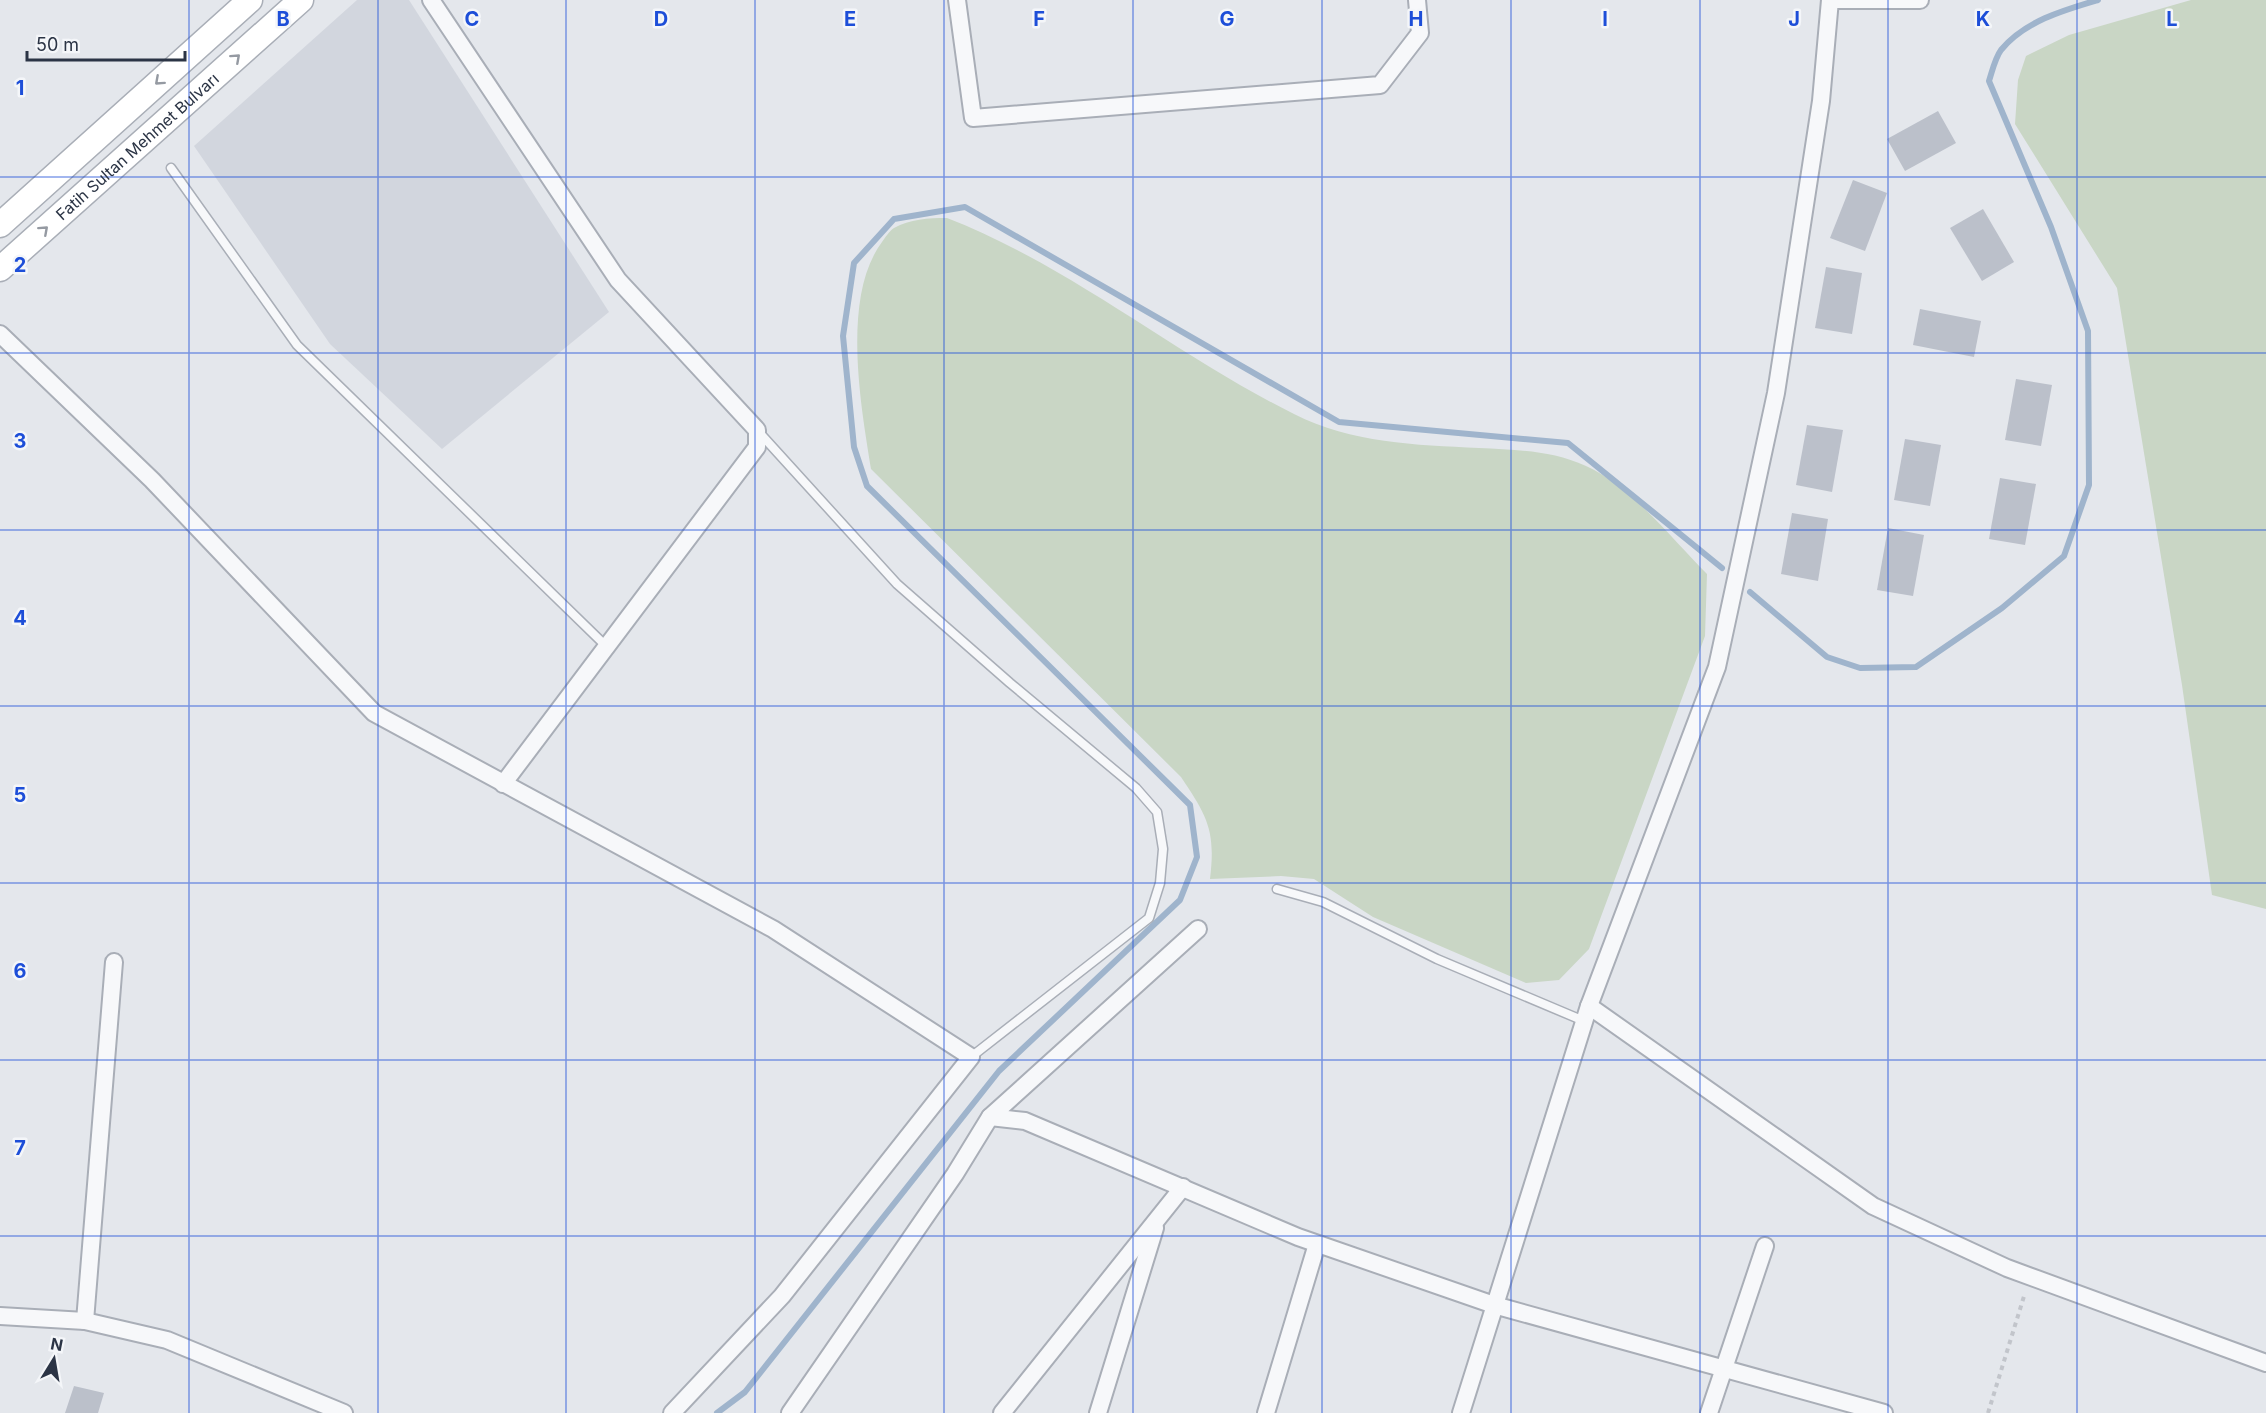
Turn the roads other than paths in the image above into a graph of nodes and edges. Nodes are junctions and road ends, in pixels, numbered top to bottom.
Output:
1 (250, 0) edge
2 (302, 0) edge
3 (431, 0) edge
4 (957, 0) edge
5 (1417, 0) edge
6 (1830, 0) edge
7 (1920, 0) edge
8 (171, 168) dead end
9 (0, 225) edge
10 (0, 269) edge
11 (0, 334) edge
12 (757, 429) junction
13 (607, 647) junction
14 (503, 784) junction
15 (1277, 889) dead end
16 (1198, 929) dead end
17 (114, 962) dead end
18 (1587, 1014) junction
19 (971, 1057) junction
20 (990, 1117) junction
21 (1183, 1187) junction
22 (1159, 1217) junction
23 (1317, 1244) junction
24 (1765, 1246) dead end
25 (1494, 1305) junction
26 (0, 1316) edge
27 (85, 1321) junction
28 (2266, 1363) edge
29 (1724, 1369) junction
30 (344, 1413) edge
31 (672, 1413) edge
32 (789, 1413) edge
33 (1002, 1413) edge
34 (1098, 1413) edge
35 (1266, 1413) edge
36 (1461, 1413) edge
37 (1709, 1413) edge
38 (1884, 1413) edge

1 -> 9 street, Fatih Sultan Mehmet Bulvarı
10 -> 2 street, Fatih Sultan Mehmet Bulvarı
3 - 12 street
4 - 5 street
6 - 7 street
6 - 18 street
8 - 13 lane
11 - 14 street
12 - 13 street
12 - 19 lane
13 - 14 street
14 - 19 street
15 - 18 lane
16 - 20 street
17 - 27 street
18 - 25 street
18 - 28 street
19 - 31 street
20 - 21 street
20 - 32 street
21 - 22 street
21 - 23 street
22 - 33 street
22 - 34 street
23 - 25 street
23 - 35 street
24 - 29 street
25 - 29 street
25 - 36 street
26 - 27 street
27 - 30 street
29 - 37 street
29 - 38 street

